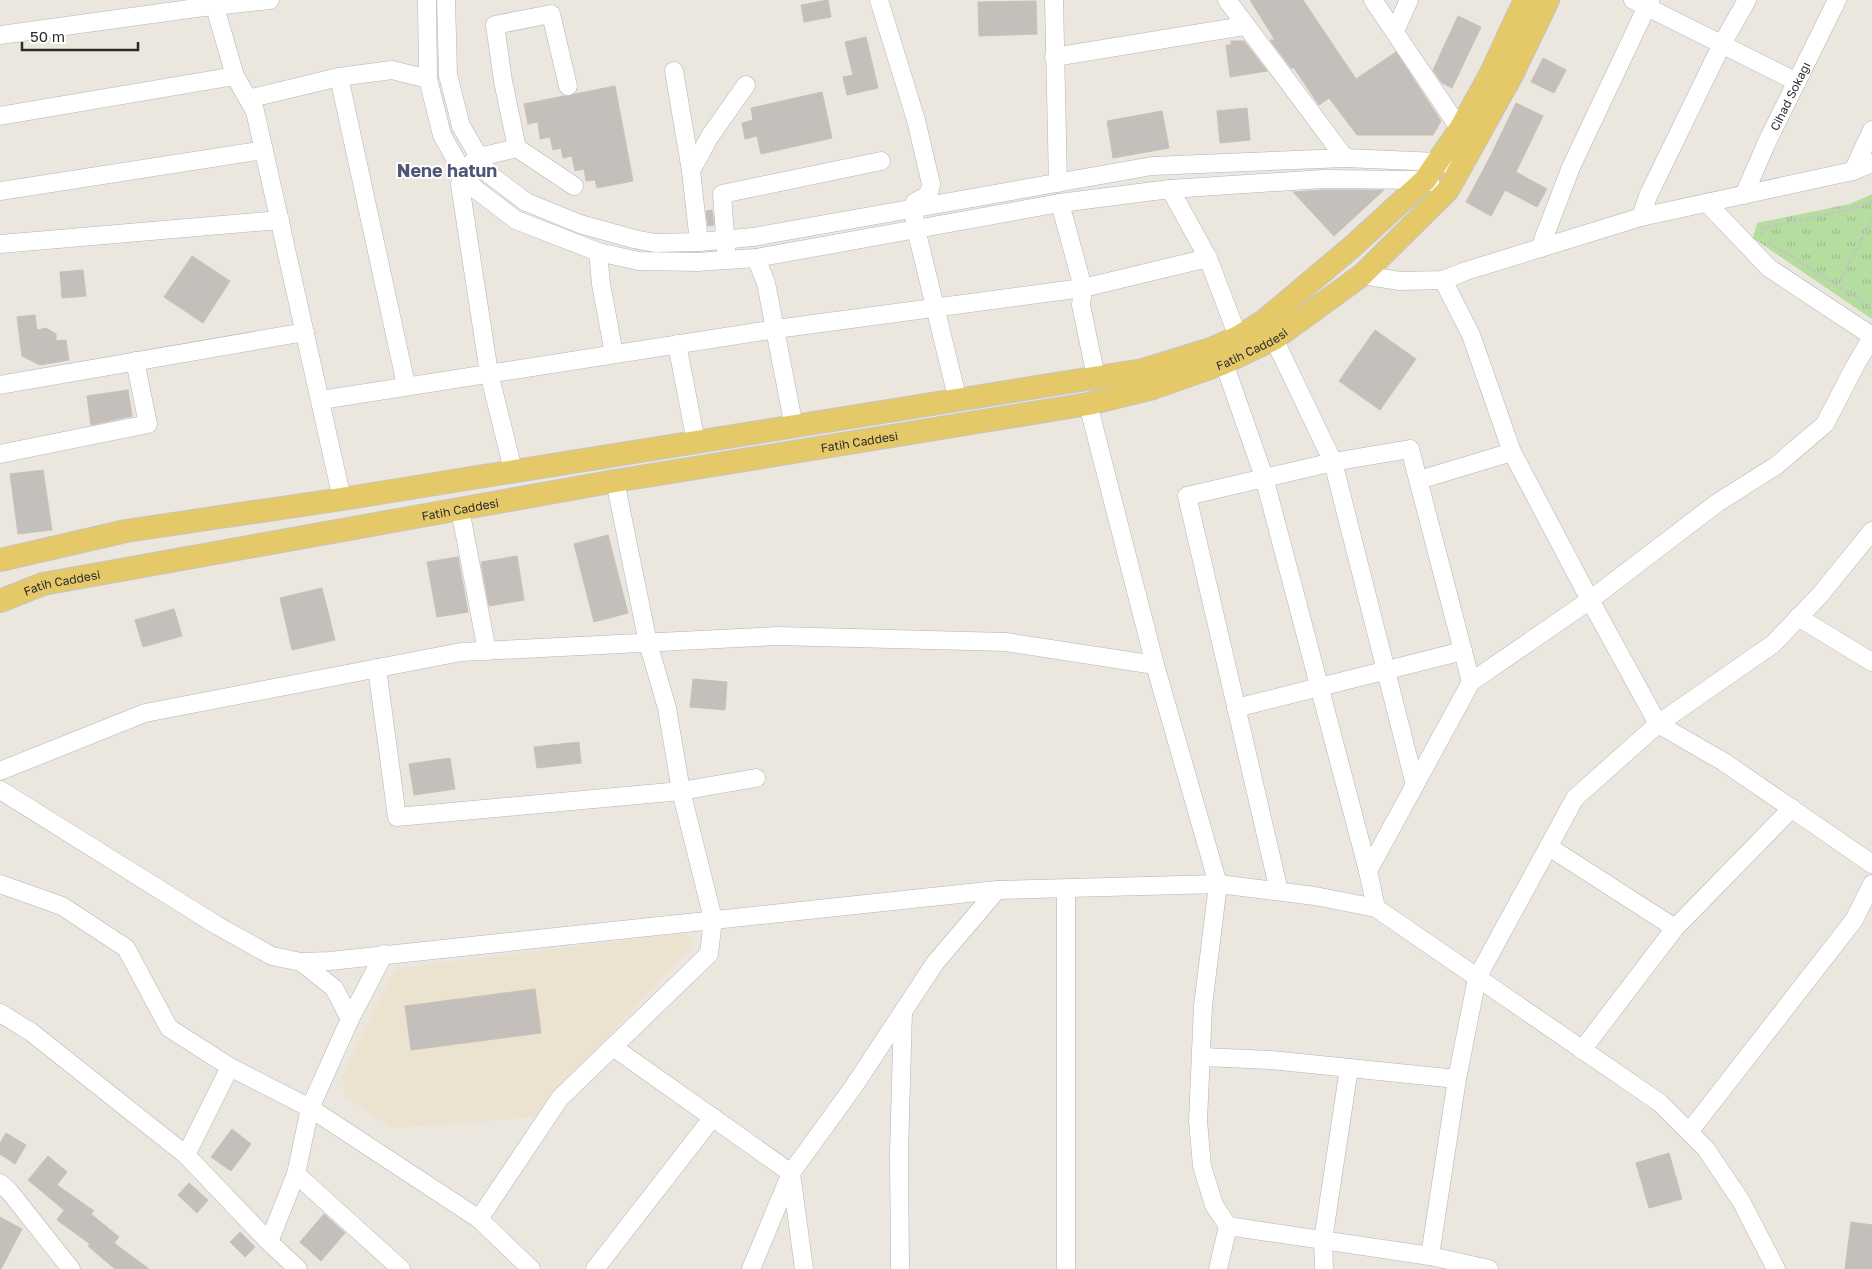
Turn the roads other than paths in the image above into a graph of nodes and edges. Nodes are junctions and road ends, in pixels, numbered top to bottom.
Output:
1 (270, 0) edge
2 (427, 0) edge
3 (446, 0) edge
4 (879, 0) edge
5 (1054, 0) edge
6 (1226, 0) edge
7 (1373, 0) edge
8 (1409, 0) edge
9 (1526, 0) edge
10 (1548, 0) edge
11 (1747, 0) edge
12 (1837, 0) edge
13 (1643, 2) edge
14 (195, 4) edge
15 (215, 8) junction
16 (1244, 26) junction
17 (1395, 31) junction
18 (0, 35) edge
19 (1722, 44) junction
20 (1054, 57) junction
21 (674, 71) dead end
22 (235, 76) junction
23 (339, 77) junction
24 (428, 79) junction
25 (1797, 82) junction
26 (568, 86) dead end
27 (746, 86) dead end
28 (248, 99) junction
29 (0, 116) edge
30 (1460, 129) junction
31 (1872, 130) edge
32 (517, 148) junction
33 (264, 150) junction
34 (479, 158) junction
35 (1345, 158) junction
36 (881, 161) dead end
37 (1872, 164) edge
38 (1449, 165) junction
39 (462, 171) junction
40 (691, 171) junction
41 (1853, 171) junction
42 (1425, 180) junction
43 (1058, 183) junction
44 (574, 186) dead end
45 (1170, 189) junction
46 (0, 190) edge
47 (694, 190) junction
48 (1448, 190) junction
49 (722, 194) junction
50 (1744, 195) junction
51 (1060, 203) junction
52 (1707, 203) junction
53 (913, 209) junction
54 (1641, 217) junction
55 (280, 220) junction
56 (916, 229) junction
57 (726, 240) junction
58 (699, 242) junction
59 (0, 244) edge
60 (1540, 248) junction
61 (598, 252) junction
62 (756, 258) junction
63 (1208, 258) junction
64 (725, 260) junction
65 (1362, 274) junction
66 (1443, 280) junction
67 (1083, 288) junction
68 (936, 308) junction
69 (776, 329) junction
70 (305, 332) junction
71 (1238, 337) junction
72 (1872, 337) edge
73 (1274, 339) junction
74 (677, 344) junction
75 (614, 354) junction
76 (135, 361) junction
77 (1224, 363) junction
78 (489, 373) junction
79 (1096, 377) junction
80 (0, 385) edge
81 (406, 385) junction
82 (321, 400) junction
83 (958, 401) junction
84 (1088, 404) junction
85 (794, 426) junction
86 (696, 442) junction
87 (1512, 452) junction
88 (0, 454) edge
89 (1333, 462) junction
90 (513, 470) junction
91 (1264, 477) junction
92 (1419, 480) junction
93 (615, 481) junction
94 (342, 499) junction
95 (460, 509) junction
96 (1872, 531) edge
97 (0, 560) edge
98 (1590, 600) junction
99 (0, 601) edge
100 (1798, 617) junction
101 (648, 643) junction
102 (1463, 650) junction
103 (487, 651) junction
104 (1872, 662) edge
105 (1155, 665) junction
106 (377, 668) junction
107 (1386, 670) junction
108 (1471, 682) junction
109 (1319, 687) junction
110 (1236, 708) junction
111 (1658, 724) junction
112 (0, 771) edge
113 (756, 778) dead end
114 (1415, 785) junction
115 (0, 790) edge
116 (681, 791) junction
117 (1792, 808) junction
118 (1549, 847) junction
119 (1872, 864) edge
120 (1368, 871) junction
121 (1218, 884) junction
122 (1872, 884) edge
123 (1066, 889) junction
124 (2, 890) edge
125 (996, 890) junction
126 (1278, 891) junction
127 (1376, 908) junction
128 (713, 919) junction
129 (1675, 928) junction
130 (384, 954) junction
131 (301, 962) junction
132 (1477, 978) junction
133 (904, 1011) junction
134 (0, 1013) edge
135 (350, 1019) junction
136 (613, 1047) junction
137 (1582, 1050) junction
138 (1202, 1057) junction
139 (230, 1067) junction
140 (1349, 1068) junction
141 (1457, 1079) junction
142 (310, 1108) junction
143 (713, 1117) junction
144 (1689, 1132) junction
145 (186, 1155) junction
146 (791, 1173) junction
147 (296, 1174) junction
148 (0, 1183) edge
149 (479, 1219) junction
150 (1228, 1226) junction
151 (1322, 1240) junction
152 (269, 1242) junction
153 (1430, 1256) junction
154 (70, 1269) edge
155 (298, 1269) edge
156 (401, 1269) edge
157 (531, 1269) edge
158 (595, 1269) edge
159 (752, 1269) edge
160 (804, 1269) edge
161 (900, 1269) edge
162 (1066, 1269) edge
163 (1218, 1269) edge
164 (1324, 1269) edge
165 (1489, 1269) edge
166 (1776, 1269) edge

1 - 15 street
2 - 24 street
3 - 34 street
4 - 53 street
5 - 20 street
6 - 16 street
7 - 17 street
8 - 17 street
9 - 30 main road, Fatih Caddesi
10 - 38 main road, Fatih Caddesi
11 - 19 street
12 - 25 street, Cihad Sokağı
13 - 19 street
13 - 60 street
14 - 15 street
14 - 18 street
15 - 22 street
16 - 20 street
16 - 35 street
17 - 30 street
19 - 25 street
19 - 54 street
20 - 43 street
21 - 40 street
22 - 28 street
22 - 29 street
23 - 24 street
23 - 28 street
23 - 81 street
24 - 39 street
25 - 50 street, Cihad Sokağı
26 - 32 street
27 - 40 street
28 - 33 street
30 - 38 main road, Fatih Caddesi
31 - 41 street
32 - 34 street
32 - 44 street
33 - 46 street
33 - 55 street
34 - 39 street
34 - 58 street
35 - 38 street
35 - 43 street
36 - 49 street
37 - 41 street
38 - 42 main road, Fatih Caddesi
38 - 48 main road, Fatih Caddesi
39 - 61 street
39 - 78 street
40 - 47 street
41 - 50 street
42 - 45 street
42 - 48 street
42 - 71 main road, Fatih Caddesi
43 - 53 street
45 - 51 street
45 - 63 street
47 - 49 street
47 - 58 street
48 - 65 main road, Fatih Caddesi
49 - 57 street
50 - 52 street
51 - 56 street
51 - 67 street
52 - 54 street
52 - 72 street
53 - 56 street
53 - 57 street
54 - 60 street
55 - 59 street
55 - 70 street
56 - 62 street
56 - 68 street
57 - 58 street
57 - 64 street
60 - 66 street
61 - 64 street
61 - 75 street
62 - 64 street
62 - 69 street
63 - 67 street
63 - 71 street
65 - 66 street
65 - 73 main road, Fatih Caddesi
66 - 87 street
67 - 68 street
67 - 79 street
68 - 69 street
68 - 83 street
69 - 74 street
69 - 85 street
70 - 76 street
70 - 82 street
71 - 79 main road, Fatih Caddesi
72 - 98 street
73 - 77 main road, Fatih Caddesi
73 - 89 street
74 - 75 street
74 - 86 street
75 - 78 street
76 - 80 street
76 - 88 street
77 - 84 main road, Fatih Caddesi
77 - 91 street
78 - 81 street
78 - 90 street
79 - 83 main road, Fatih Caddesi
81 - 82 street
82 - 94 street
83 - 85 main road, Fatih Caddesi
84 - 93 main road, Fatih Caddesi
84 - 105 street
85 - 86 main road, Fatih Caddesi
86 - 90 main road, Fatih Caddesi
87 - 92 street
87 - 98 street
89 - 91 street
89 - 92 street
89 - 107 street
90 - 94 main road, Fatih Caddesi
91 - 109 street
91 - 110 street
92 - 102 street
93 - 95 main road, Fatih Caddesi
93 - 101 street
94 - 97 main road, Fatih Caddesi
95 - 99 main road, Fatih Caddesi
95 - 103 street
96 - 100 street
98 - 108 street
98 - 111 street
100 - 104 street
100 - 111 street
101 - 103 street
101 - 105 street
101 - 116 street
102 - 107 street
102 - 108 street
103 - 106 street
105 - 121 street
106 - 112 street
106 - 116 street
107 - 109 street
107 - 114 street
108 - 114 street
109 - 110 street
109 - 120 street
110 - 126 street
111 - 117 street
111 - 118 street
113 - 116 street
114 - 120 street
115 - 131 street
116 - 128 street
117 - 119 street
117 - 129 street
118 - 129 street
118 - 132 street
120 - 127 street
121 - 123 street
121 - 126 street
121 - 138 street
122 - 144 street
123 - 125 street
123 - 162 street
124 - 139 street
125 - 128 street
125 - 133 street
126 - 127 street
127 - 132 street
128 - 130 street
128 - 136 street
129 - 137 street
130 - 131 street
130 - 135 street
131 - 135 street
132 - 137 street
132 - 141 street
133 - 146 street
133 - 161 street
134 - 145 street
135 - 142 street
136 - 143 street
136 - 149 street
137 - 144 street
138 - 140 street
138 - 150 street
139 - 142 street
139 - 145 street
140 - 141 street
140 - 151 street
141 - 153 street
142 - 147 street
142 - 149 street
143 - 146 street
143 - 158 street
144 - 166 street
145 - 152 street
146 - 159 street
146 - 160 street
147 - 152 street
147 - 156 street
148 - 154 street
149 - 157 street
150 - 151 street
150 - 163 street
151 - 153 street
151 - 164 street
152 - 155 street
153 - 165 street

